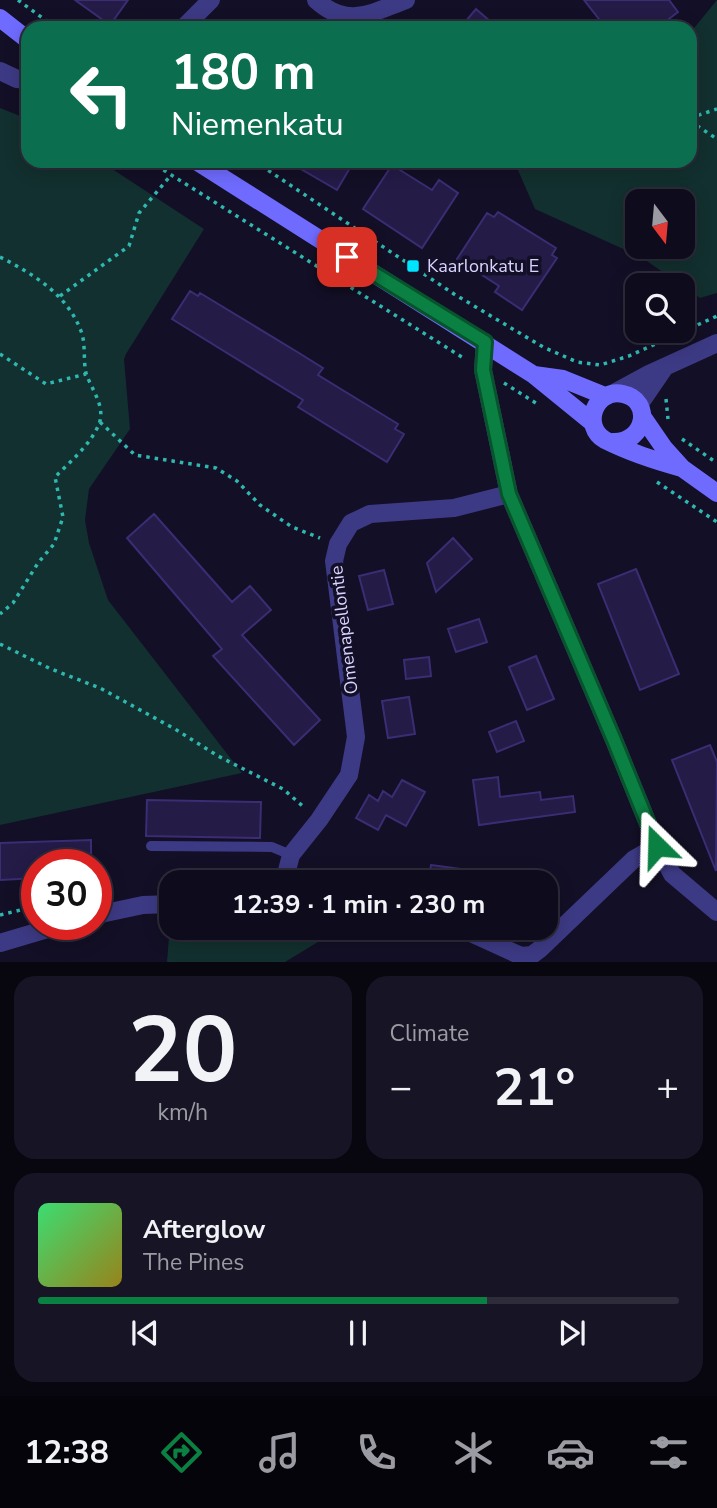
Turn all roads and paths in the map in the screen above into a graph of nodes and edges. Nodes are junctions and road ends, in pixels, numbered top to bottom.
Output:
1 (18, 0) edge
2 (211, 0) edge
3 (316, 0) edge
4 (406, 0) edge
5 (0, 18) edge
6 (46, 21) edge
7 (190, 21) edge
8 (21, 34) edge
9 (0, 71) edge
10 (21, 79) edge
11 (717, 109) edge
12 (697, 116) edge
13 (697, 124) edge
14 (717, 139) edge
15 (160, 168) edge
16 (207, 168) edge
17 (265, 168) edge
18 (172, 175) junction
19 (0, 257) edge
20 (60, 296) junction
21 (717, 316) edge
22 (485, 342) junction
23 (717, 343) edge
24 (0, 355) edge
25 (629, 356) junction
26 (483, 370) junction
27 (86, 374) junction
28 (534, 375) junction
29 (646, 382) junction
30 (609, 395) junction
31 (545, 409) dead end
32 (640, 411) junction
33 (100, 422) junction
34 (593, 424) junction
35 (671, 426) dead end
36 (676, 435) dead end
37 (613, 442) junction
38 (717, 463) edge
39 (682, 468) junction
40 (654, 480) dead end
41 (717, 493) edge
42 (509, 494) junction
43 (717, 522) edge
44 (338, 544) junction
45 (0, 614) edge
46 (0, 644) edge
47 (319, 820) junction
48 (151, 846) dead end
49 (657, 846) junction
50 (291, 855) junction
51 (287, 870) edge
52 (159, 904) edge
53 (21, 910) edge
54 (112, 912) edge
55 (717, 912) edge
56 (0, 915) edge
57 (558, 932) edge
58 (21, 937) edge
59 (486, 940) edge
60 (549, 940) edge
61 (0, 943) edge

1 - 6 path
2 - 7 street
3 - 4 street
5 - 8 street
9 - 10 street
11 - 12 path
13 - 14 path
15 - 18 path
16 - 22 street
17 - 25 path
18 - 20 path
18 - 26 path
19 - 20 path
20 - 27 path
21 - 25 path
22 - 26 street
22 - 28 street
23 - 29 street
24 - 27 path
25 - 29 path
26 - 31 path
26 - 42 street
27 - 33 path
28 - 30 street
28 - 34 street
29 - 30 street
29 - 32 street
29 - 35 path
30 - 32 street
30 - 34 street
32 - 37 street
32 - 39 street
33 - 44 path
33 - 45 path
34 - 37 street
36 - 38 path
37 - 39 street
39 - 41 street
40 - 43 path
42 - 44 street, Omenapellontie
42 - 49 street
44 - 47 street, Omenapellontie
46 - 47 path
47 - 50 street, Omenapellontie
48 - 50 lane
49 - 55 street
49 - 57 street
50 - 51 street, Omenapellontie
52 - 54 street
53 - 56 path
58 - 61 street
59 - 60 street

